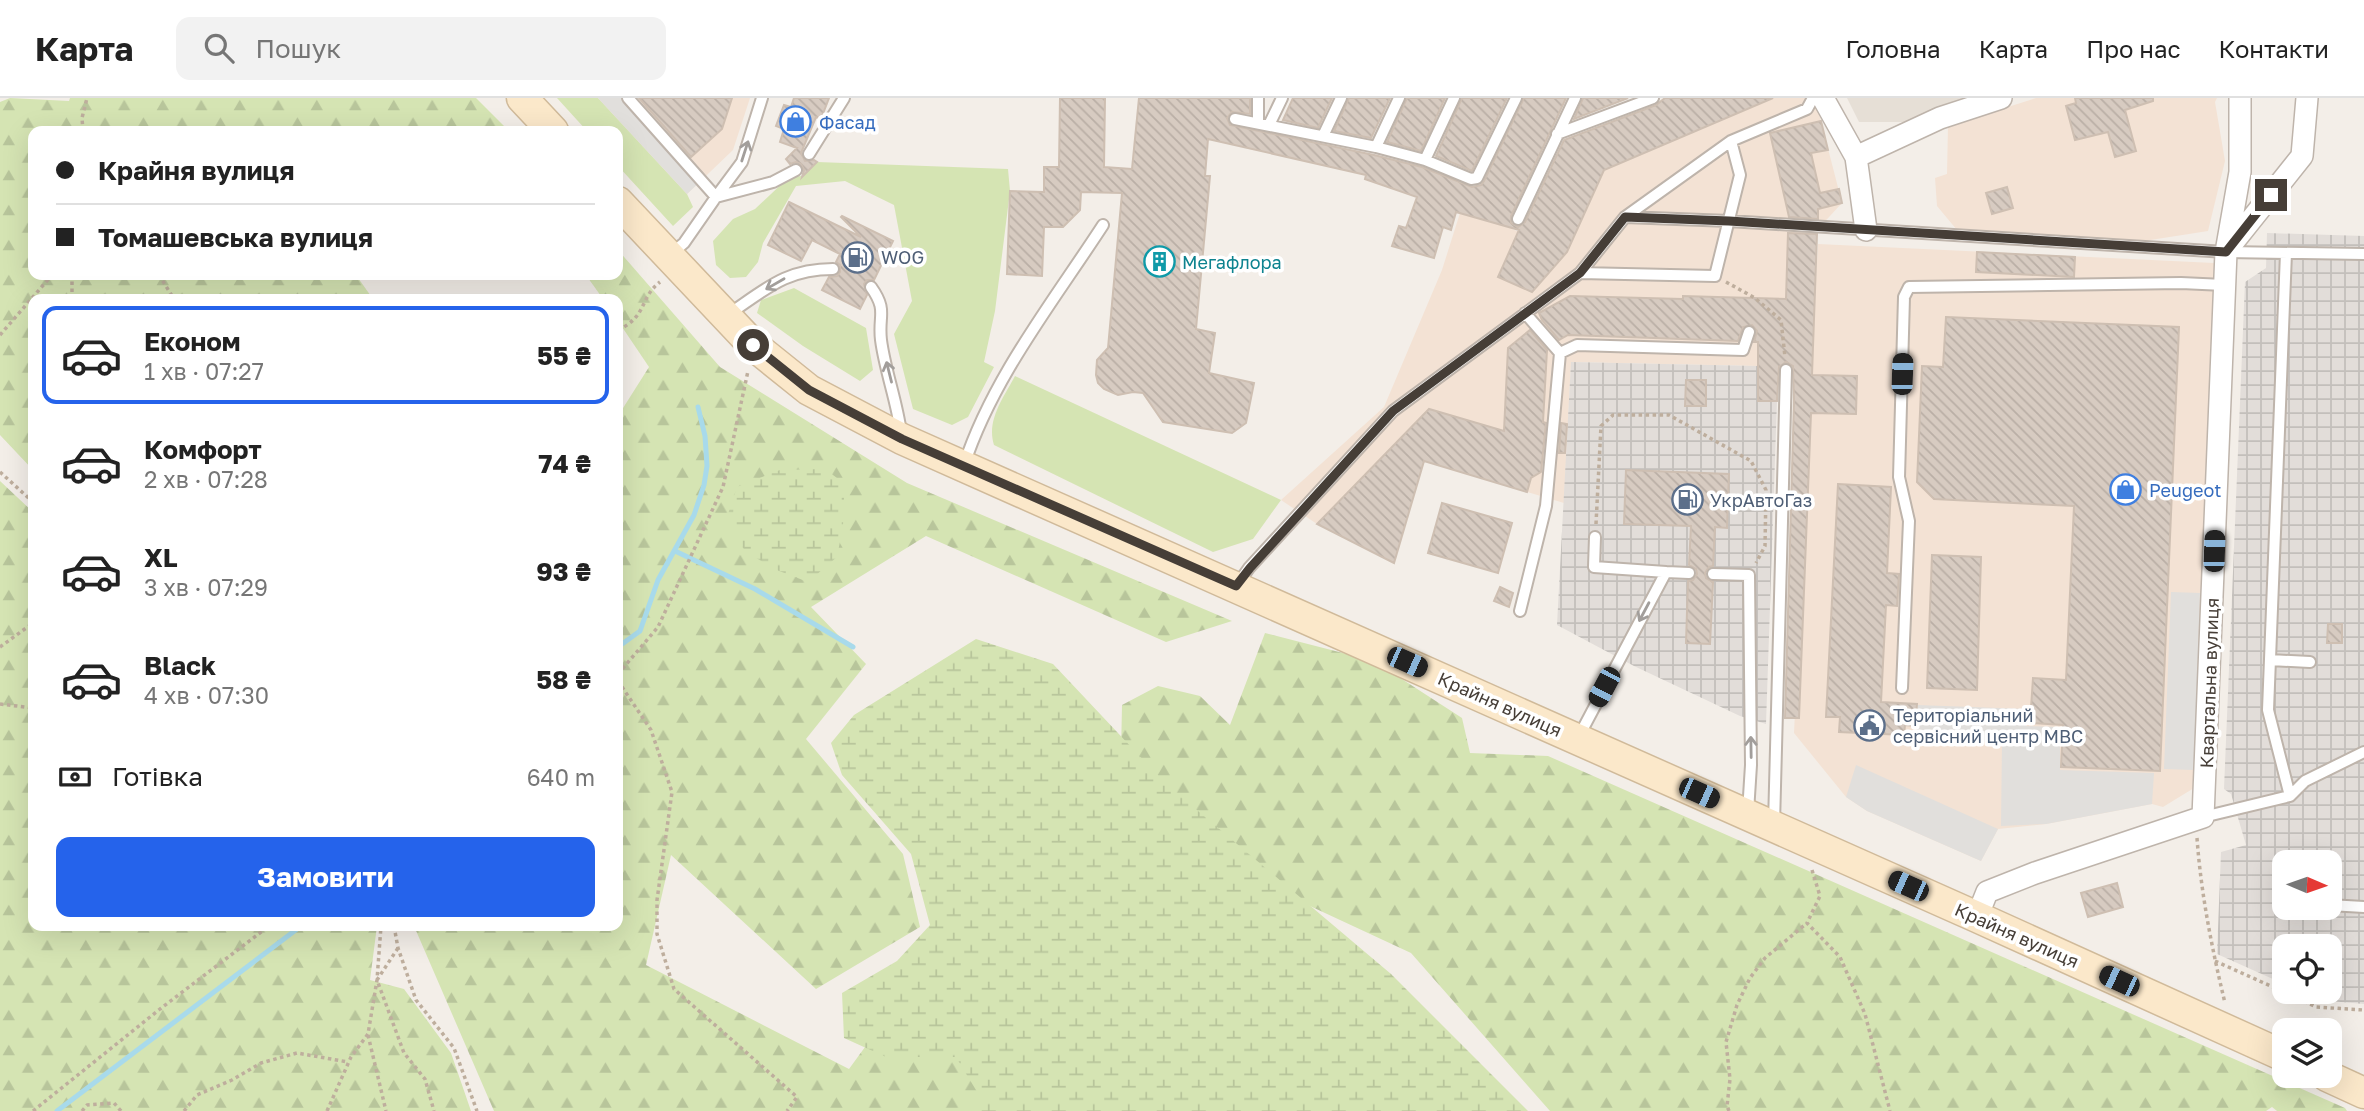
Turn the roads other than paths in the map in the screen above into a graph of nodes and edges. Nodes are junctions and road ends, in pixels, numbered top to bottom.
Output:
1 (522, 98) edge
2 (628, 98) edge
3 (762, 98) edge
4 (845, 98) edge
5 (1258, 98) edge
6 (1282, 98) edge
7 (1341, 98) edge
8 (1399, 98) edge
9 (1454, 98) edge
10 (1516, 98) edge
11 (1575, 98) edge
12 (1653, 98) edge
13 (1813, 98) edge
14 (1823, 98) edge
15 (2001, 98) edge
16 (2240, 98) edge
17 (2307, 98) edge
18 (1639, 101) edge
19 (1235, 119) dead end
20 (1263, 124) junction
21 (548, 126) edge
22 (1557, 134) junction
23 (1323, 136) junction
24 (1731, 141) junction
25 (1376, 147) junction
26 (809, 154) dead end
27 (1856, 157) junction
28 (1424, 160) junction
29 (796, 170) dead end
30 (716, 197) junction
31 (623, 209) edge
32 (1625, 217) junction
33 (1518, 219) dead end
34 (1729, 221) junction
35 (1103, 225) dead end
36 (1866, 230) junction
37 (2226, 252) junction
38 (2286, 253) junction
39 (2364, 254) edge
40 (664, 269) junction
41 (833, 269) dead end
42 (1580, 273) junction
43 (2224, 285) junction
44 (871, 287) dead end
45 (1525, 313) junction
46 (724, 317) junction
47 (1749, 332) dead end
48 (1560, 353) junction
49 (1786, 370) road end
50 (902, 439) junction
51 (964, 465) junction
52 (1595, 537) road end
53 (1665, 572) junction
54 (1689, 573) dead end
55 (1713, 573) dead end
56 (1236, 586) junction
57 (1520, 611) dead end
58 (2270, 660) junction
59 (2309, 662) dead end
60 (1902, 688) dead end
61 (1577, 738) junction
62 (2364, 752) edge
63 (2290, 796) junction
64 (2203, 817) junction
65 (1761, 820) junction
66 (2342, 906) edge
67 (2364, 907) edge
68 (1977, 917) junction
69 (2272, 1051) edge
70 (2342, 1083) edge
71 (2364, 1093) edge

1 - 21 street
2 - 30 lane
30 -> 3 lane
4 - 26 lane
5 - 20 lane
6 - 20 lane
7 - 23 lane
8 - 25 lane
9 - 28 lane
10 - 28 lane
11 - 22 lane
12 - 18 lane
13 - 24 lane
14 - 27 street
15 - 27 street
16 - 37 street, Квартальна вулиця
17 - 37 street
18 - 22 lane
19 - 20 lane
20 - 23 lane
22 - 33 lane
23 - 25 lane
24 - 32 lane
24 - 34 lane
25 - 28 lane
27 - 36 street
29 - 30 lane
30 - 40 lane
31 - 40 street, Крайня вулиця
32 - 34 lane
32 - 42 lane
34 - 36 lane
34 - 42 lane
35 - 51 lane
36 - 37 lane
37 - 38 lane
37 - 43 street, Квартальна вулиця
38 - 39 lane
38 - 58 lane
40 - 46 street, Крайня вулиця
41 -> 46 lane
42 - 45 lane
43 - 60 lane
43 - 64 street, Квартальна вулиця
50 -> 44 lane
45 - 48 lane
45 - 56 lane
46 - 50 street, Крайня вулиця
47 - 48 lane
48 - 57 lane
49 - 65 lane
50 - 51 street, Крайня вулиця
51 - 56 street, Крайня вулиця
52 - 53 lane
53 - 54 lane
53 -> 61 lane
65 -> 55 lane
56 - 61 street, Крайня вулиця
58 - 59 lane
58 - 63 lane
61 - 65 street, Крайня вулиця
62 - 63 lane
63 - 64 lane
64 - 68 street
65 - 68 street, Крайня вулиця
66 - 67 lane
68 - 69 street, Крайня вулиця
70 - 71 street

